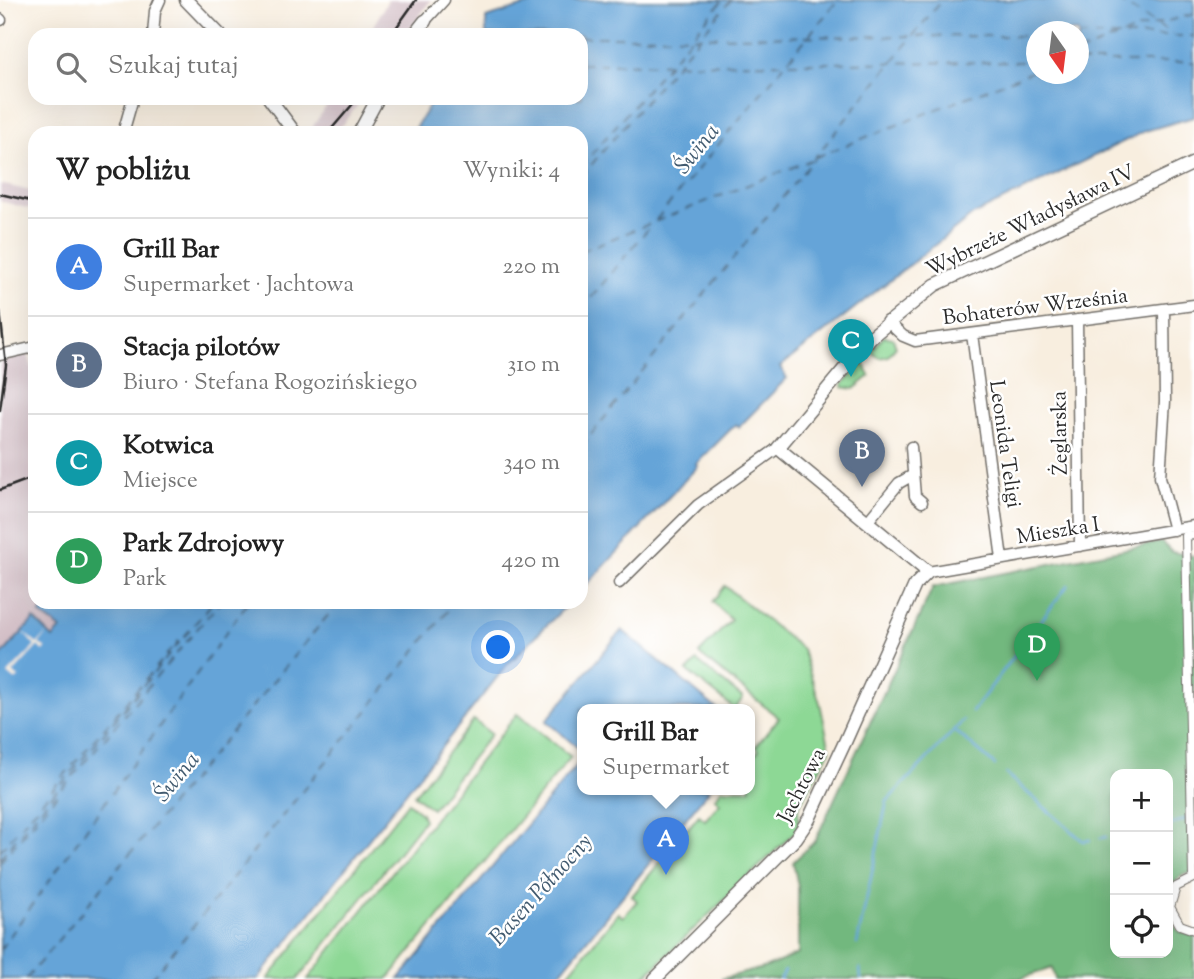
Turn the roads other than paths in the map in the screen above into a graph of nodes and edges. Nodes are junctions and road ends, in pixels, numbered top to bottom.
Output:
1 (160, 0) edge
2 (186, 0) edge
3 (444, 0) edge
4 (425, 21) joint
5 (154, 28) edge
6 (213, 28) edge
7 (420, 28) edge
8 (130, 105) edge
9 (274, 105) edge
10 (373, 105) edge
11 (125, 126) edge
12 (290, 126) edge
13 (363, 126) edge
14 (1194, 163) edge
15 (1194, 305) edge
16 (1164, 309) junction
17 (1077, 320) junction
18 (887, 321) junction
19 (972, 334) junction
20 (28, 349) edge
21 (0, 355) edge
22 (911, 447) dead end
23 (778, 448) junction
24 (912, 475) junction
25 (922, 502) dead end
26 (868, 521) junction
27 (1194, 526) edge
28 (1174, 530) junction
29 (1190, 536) edge
30 (1080, 546) junction
31 (1002, 559) junction
32 (928, 572) junction
33 (619, 583) dead end
34 (1193, 878) edge
35 (1194, 930) edge
36 (656, 979) edge

1 - 5 street
2 - 6 street
3 - 4 street
4 - 7 street
8 - 11 street
9 - 12 street
10 - 13 street
14 - 18 street, Wybrzeże Władysława IV
15 - 16 street, Bohaterów Września
16 - 17 street, Bohaterów Września
16 - 28 street
17 - 19 street, Bohaterów Września
17 - 30 street, Żeglarska
18 - 19 street, Bohaterów Września
18 - 23 street, Wybrzeże Władysława IV
19 - 31 street, Leonida Teligi
20 - 21 street
22 - 24 street
23 - 26 street
23 - 33 street, Wybrzeże Władysława IV
24 - 25 street
24 - 26 street
26 - 32 street
27 - 28 street, Mieszka I
28 - 30 street, Mieszka I
29 - 34 street
30 - 31 street, Mieszka I
31 - 32 street, Mieszka I
32 - 36 street, Jachtowa
34 - 35 street

